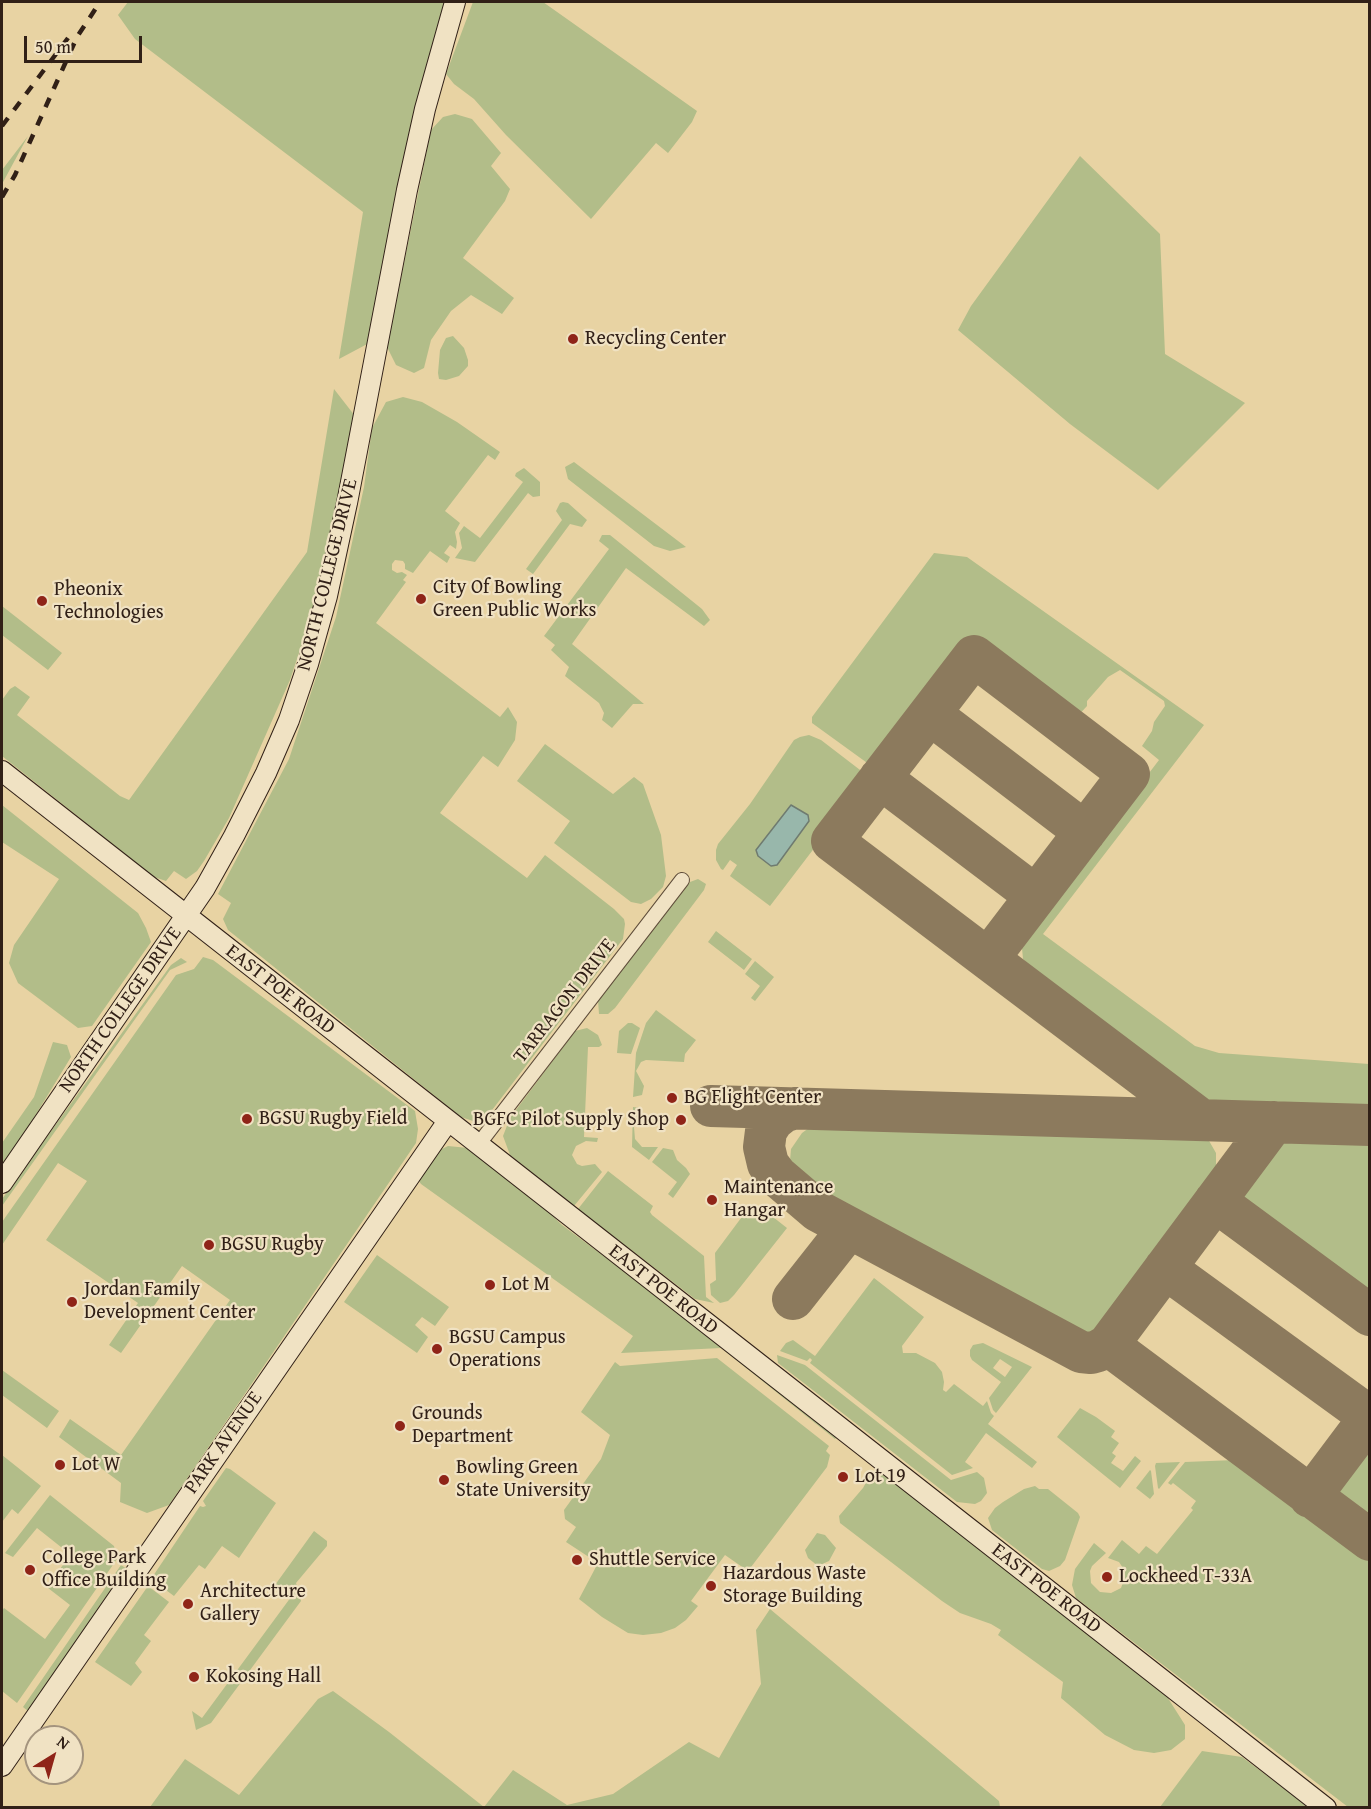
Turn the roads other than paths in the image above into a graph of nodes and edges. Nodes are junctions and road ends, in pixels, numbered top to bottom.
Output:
1 (455, 2) edge
2 (2, 771) edge
3 (682, 880) dead end
4 (186, 916) junction
5 (448, 1121) junction
6 (478, 1145) junction
7 (2, 1183) edge
8 (2, 1766) edge
9 (1326, 1808) edge

1 - 4 street, NORTH COLLEGE DRIVE
2 - 4 street, EAST POE ROAD
3 - 6 street, TARRAGON DRIVE
4 - 5 street, EAST POE ROAD
4 - 7 street, NORTH COLLEGE DRIVE
5 - 6 street, EAST POE ROAD
5 - 8 street, PARK AVENUE
6 - 9 street, EAST POE ROAD

